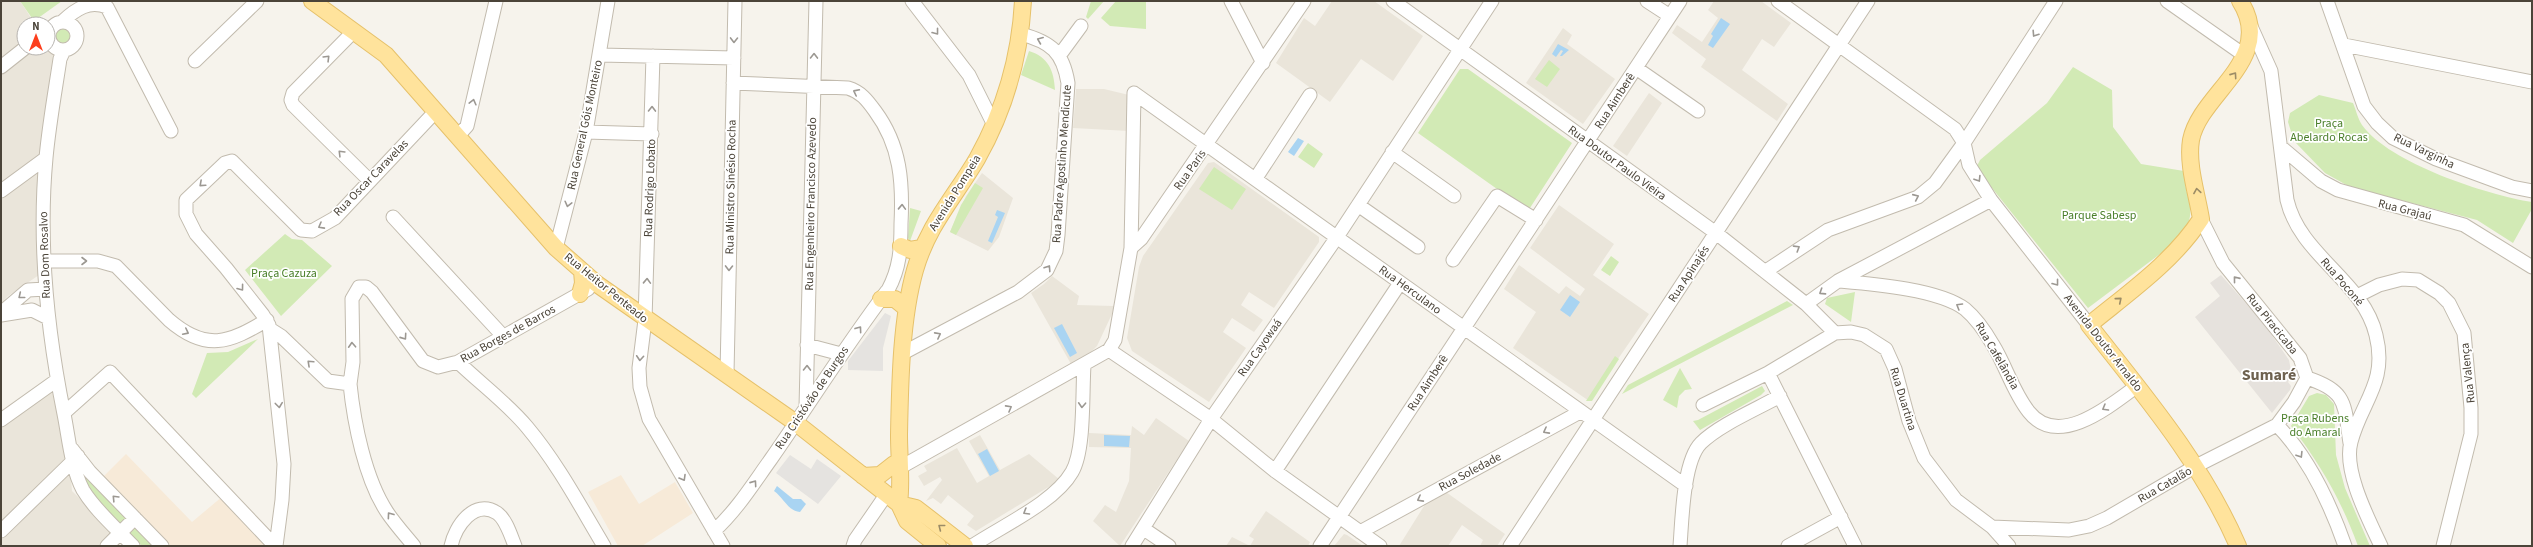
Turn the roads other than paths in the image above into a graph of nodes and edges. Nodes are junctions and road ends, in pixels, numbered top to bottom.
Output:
1 (257, 1) edge
2 (312, 1) edge
3 (496, 1) edge
4 (608, 1) edge
5 (735, 1) edge
6 (816, 1) edge
7 (912, 1) edge
8 (1023, 1) edge
9 (1231, 1) edge
10 (1304, 1) edge
11 (1393, 1) edge
12 (1492, 1) edge
13 (1647, 1) edge
14 (1680, 1) edge
15 (1778, 1) edge
16 (1868, 1) edge
17 (2056, 1) edge
18 (2167, 1) edge
19 (2240, 1) edge
20 (2327, 1) edge
21 (1670, 16) junction
22 (69, 20) junction
23 (2249, 20) junction
24 (56, 25) edge
25 (1081, 26) dead end
26 (354, 31) junction
27 (1021, 34) junction
28 (1839, 45) junction
29 (2344, 45) junction
30 (56, 46) edge
31 (1460, 50) junction
32 (16, 55) edge
33 (600, 55) junction
34 (2244, 55) junction
35 (53, 56) edge
36 (654, 56) junction
37 (1059, 56) junction
38 (734, 58) junction
39 (194, 61) dead end
40 (1263, 63) junction
41 (1, 67) edge
42 (1636, 68) junction
43 (2532, 82) edge
44 (733, 83) junction
45 (814, 85) junction
46 (1310, 95) dead end
47 (1698, 111) dead end
48 (436, 112) junction
49 (994, 125) junction
50 (171, 131) dead end
51 (586, 132) junction
52 (652, 134) junction
53 (457, 137) junction
54 (1588, 142) junction
55 (1964, 143) junction
56 (1208, 144) junction
57 (2281, 147) junction
58 (1392, 152) junction
59 (46, 158) junction
60 (1256, 178) junction
61 (369, 180) junction
62 (1, 191) edge
63 (2532, 191) edge
64 (1454, 196) dead end
65 (1991, 200) junction
66 (1358, 205) junction
67 (393, 217) dead end
68 (2201, 219) junction
69 (1536, 220) junction
70 (1716, 233) junction
71 (1337, 237) junction
72 (901, 246) junction
73 (1418, 247) dead end
74 (556, 248) junction
75 (922, 248) junction
76 (1132, 248) junction
77 (1453, 260) dead end
78 (45, 261) junction
79 (2532, 267) edge
80 (915, 270) junction
81 (582, 271) junction
82 (1766, 271) junction
83 (1838, 281) junction
84 (1400, 283) junction
85 (597, 284) junction
86 (46, 289) junction
87 (580, 294) junction
88 (885, 294) junction
89 (2357, 296) junction
90 (1806, 304) junction
91 (906, 308) junction
92 (1, 314) edge
93 (48, 318) junction
94 (645, 320) junction
95 (269, 325) junction
96 (2089, 325) junction
97 (1464, 329) junction
98 (1835, 333) junction
99 (503, 336) junction
100 (807, 345) junction
101 (1109, 350) junction
102 (903, 353) junction
103 (841, 354) junction
104 (458, 362) junction
105 (1084, 366) junction
106 (727, 373) junction
107 (1768, 373) junction
108 (2308, 378) junction
109 (57, 380) junction
110 (350, 384) junction
111 (2137, 386) junction
112 (1780, 396) junction
113 (1703, 405) dead end
114 (806, 407) junction
115 (64, 412) junction
116 (1580, 412) junction
117 (1210, 419) junction
118 (1, 420) edge
119 (1592, 420) junction
120 (796, 424) junction
121 (2277, 424) junction
122 (2350, 443) junction
123 (74, 455) junction
124 (898, 466) junction
125 (2196, 466) junction
126 (1275, 471) junction
127 (863, 476) junction
128 (1686, 486) junction
129 (892, 500) junction
130 (701, 510) junction
131 (731, 515) junction
132 (1340, 517) junction
133 (1841, 517) junction
134 (135, 518) junction
135 (1992, 527) junction
136 (1144, 529) junction
137 (714, 530) junction
138 (1, 531) edge
139 (1360, 532) junction
140 (120, 533) junction
141 (107, 546) edge
142 (133, 546) edge
143 (162, 546) edge
144 (276, 546) edge
145 (414, 546) edge
146 (451, 546) edge
147 (515, 546) edge
148 (604, 546) edge
149 (724, 546) edge
150 (853, 546) edge
151 (938, 546) edge
152 (965, 546) edge
153 (972, 546) edge
154 (1132, 546) edge
155 (1169, 546) edge
156 (1320, 546) edge
157 (1380, 546) edge
158 (1510, 546) edge
159 (1680, 546) edge
160 (1788, 546) edge
161 (1855, 546) edge
162 (2008, 546) edge
163 (2238, 546) edge
164 (2346, 546) edge
165 (2381, 546) edge
166 (2443, 546) edge

1 - 39 street
2 - 26 main road, Rua Heitor Penteado
53 -> 3 street
4 - 33 street, Rua General Góis Monteiro
5 -> 38 street, Rua Ministro Sinésio Rocha
45 -> 6 street, Rua Engenheiro Francisco Azevedo
7 -> 49 street
8 - 27 main road, Avenida Pompeia
9 - 40 street
10 - 40 street, Rua Paris
11 - 31 street, Rua Doutor Paulo Vieira
12 - 31 street, Rua Cayowaá
13 - 21 street
14 - 21 street, Rua Aimberê
15 - 28 street
16 - 28 street, Rua Apinajés
17 -> 55 street
18 - 34 street
19 - 23 main road
20 - 29 street, Rua Varginha
21 - 42 street, Rua Aimberê
22 - 24 street
22 - 30 street
22 - 50 street
23 - 34 main road
23 - 57 street, Rua Poconé
25 - 37 street
26 - 48 main road, Rua Heitor Penteado
61 -> 26 street
37 -> 27 street, Rua Padre Agostinho Mendicute
27 - 49 main road, Avenida Pompeia
28 - 55 street
28 - 70 street, Rua Apinajés
29 - 43 street
29 - 63 street, Rua Varginha
31 - 54 street, Rua Doutor Paulo Vieira
31 - 58 street, Rua Cayowaá
32 - 41 street
33 - 36 street
33 - 51 street, Rua General Góis Monteiro
68 -> 34 main road
35 - 59 street, Rua Dom Rosalvo
36 - 38 street
52 -> 36 street, Rua Rodrigo Lobato
102 -> 37 street, Rua Padre Agostinho Mendicute
38 - 44 street, Rua Ministro Sinésio Rocha
40 - 56 street, Rua Paris
42 - 47 street
42 - 54 street, Rua Aimberê
44 - 45 street
44 -> 106 street, Rua Ministro Sinésio Rocha
72 -> 45 street
45 - 100 street, Rua Engenheiro Francisco Azevedo
46 - 60 street
48 - 53 main road, Rua Heitor Penteado
48 - 61 street, Rua Oscar Caravelas
49 - 75 main road, Avenida Pompeia
51 - 52 street
51 -> 74 street, Rua General Góis Monteiro
94 -> 52 street, Rua Rodrigo Lobato
53 - 74 main road, Rua Heitor Penteado
54 - 69 street, Rua Aimberê
54 - 70 street, Rua Doutor Paulo Vieira
55 -> 65 street, Avenida Doutor Arnaldo
82 -> 55 street
56 - 60 street, Rua Herculano
56 - 76 street, Rua Paris
56 - 76 street, Rua Herculano
57 - 79 street, Rua Grajaú
57 - 89 street, Rua Poconé
58 - 64 street
58 - 66 street, Rua Cayowaá
59 - 62 street
59 - 78 street, Rua Dom Rosalvo
60 - 71 street, Rua Herculano
61 -> 95 street, Rua Oscar Caravelas
65 - 83 street
65 -> 96 street, Avenida Doutor Arnaldo
66 - 71 street, Rua Cayowaá
66 - 73 street
67 - 99 street
96 -> 68 main road
108 -> 68 street, Rua Piracicaba
69 - 77 street
69 - 97 street, Rua Aimberê
70 - 82 street, Rua Doutor Paulo Vieira
70 - 119 street, Rua Apinajés
71 - 84 street, Rua Herculano
71 - 117 street, Rua Cayowaá
72 - 75 main road
72 - 88 street
74 - 81 main road, Rua Heitor Penteado
75 - 80 main road, Avenida Pompeia
76 - 101 street
78 - 86 street, Rua Dom Rosalvo
78 -> 95 street
80 - 88 street, Rua Cristóvão de Burgos
80 - 91 main road, Avenida Pompeia
81 - 85 main road, Rua Heitor Penteado
81 - 87 main road
82 - 90 street, Rua Doutor Paulo Vieira
83 -> 90 street
111 -> 83 street, Rua Cafelândia
84 - 97 street, Rua Herculano
84 - 126 street
85 - 87 street, Rua Borges de Barros
85 - 94 main road, Rua Heitor Penteado
86 -> 92 street
86 - 93 street, Rua Dom Rosalvo
87 - 99 street, Rua Borges de Barros
88 - 91 main road
103 -> 88 street, Rua Cristóvão de Burgos
89 - 122 street, Rua Poconé
89 - 166 street, Rua Valença
90 - 98 street, Rua Doutor Paulo Vieira
91 - 102 main road, Avenida Pompeia
92 - 93 street
93 - 109 street, Rua Dom Rosalvo
94 - 106 main road, Rua Heitor Penteado
94 -> 130 street, Rua Rodrigo Lobato
110 -> 95 street
95 -> 144 street
96 - 111 main road, Avenida Doutor Arnaldo
97 - 116 street, Rua Herculano
97 - 132 street, Rua Aimberê
98 - 107 street
98 - 135 street, Rua Duartina
99 - 104 street, Rua Borges de Barros
100 - 103 street
114 -> 100 street, Rua Engenheiro Francisco Azevedo
101 - 105 street
101 - 117 street
102 - 124 main road, Avenida Pompeia
103 - 114 street, Rua Cristóvão de Burgos
110 -> 104 street, Rua Borges de Barros
104 - 148 street
124 -> 105 street
105 -> 153 street
106 - 120 main road, Rua Heitor Penteado
107 - 112 street
107 - 113 street
108 - 121 street, Rua Catalão
108 - 122 street
109 - 115 street, Rua Dom Rosalvo
109 - 118 street
145 -> 110 street
111 - 125 main road, Avenida Doutor Arnaldo
112 - 128 street
112 - 133 street
114 - 120 street, Rua Cristóvão de Burgos
115 - 123 street, Rua Dom Rosalvo
115 - 144 street
116 - 119 street, Rua Herculano
116 -> 139 street, Rua Soledade
117 - 126 street
117 - 136 street, Rua Cayowaá
119 - 128 street, Rua Herculano
119 - 158 street, Rua Apinajés
120 - 127 main road, Rua Heitor Penteado
131 -> 120 street, Rua Cristóvão de Burgos
121 - 125 street, Rua Catalão
121 -> 164 street
122 - 165 street, Rua Poconé
134 -> 123 street
123 - 138 street
123 - 140 street, Rua Dom Rosalvo
124 - 127 main road
124 - 129 main road, Avenida Pompeia
125 - 135 street, Rua Catalão
125 - 163 main road, Avenida Doutor Arnaldo
126 - 132 street
127 - 129 main road, Rua Heitor Penteado
128 - 159 street
129 - 150 street
129 - 151 main road, Rua Heitor Penteado
152 -> 129 main road, Rua Heitor Penteado
130 - 131 street
130 - 137 street, Rua Rodrigo Lobato
131 - 137 street, Rua Cristóvão de Burgos
131 - 149 street
132 - 139 street
132 - 156 street, Rua Aimberê
133 - 160 street
133 - 161 street
134 - 140 street
134 - 143 street
135 - 162 street, Rua Duartina
136 - 154 street, Rua Cayowaá
136 - 155 street
137 - 149 street, Rua Rodrigo Lobato
139 - 157 street
140 - 141 street
140 - 142 street, Rua Dom Rosalvo
146 - 147 street

